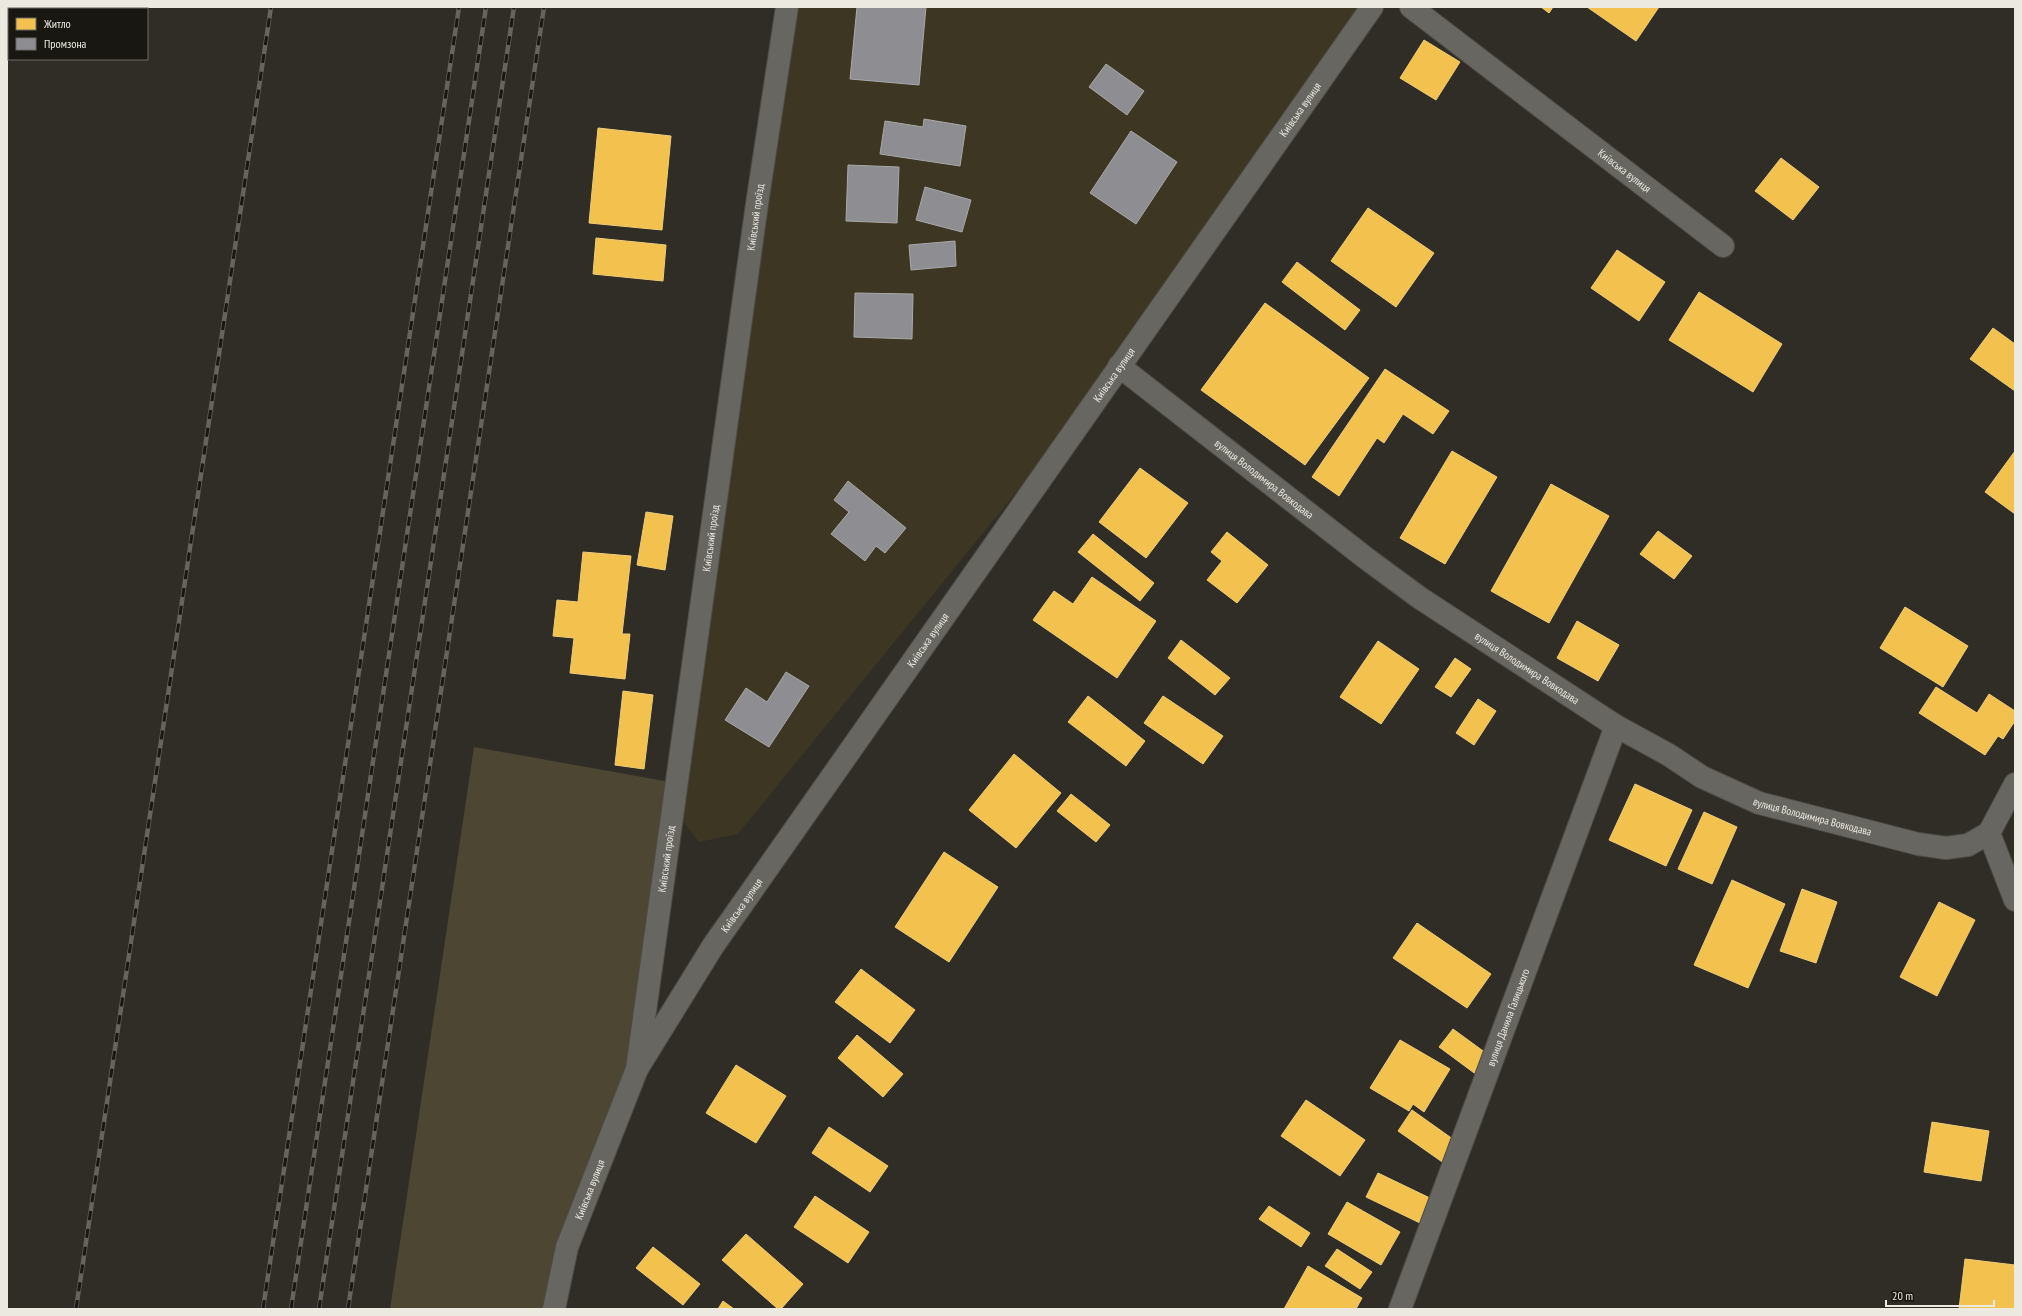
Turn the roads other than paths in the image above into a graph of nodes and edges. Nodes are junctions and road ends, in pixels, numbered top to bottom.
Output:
1 (787, 7) edge
2 (1372, 7) edge
3 (1411, 7) edge
4 (1724, 246) dead end
5 (1119, 366) junction
6 (1616, 726) junction
7 (2015, 784) edge
8 (1989, 833) junction
9 (2015, 900) edge
10 (636, 1069) junction
11 (554, 1309) edge
12 (1400, 1309) edge

1 - 10 street, Київський проїзд
2 - 5 street, Київська вулиця
3 - 4 street, Київська вулиця
5 - 6 street, вулиця Володимира Вовкодава
5 - 10 street, Київська вулиця
6 - 8 street, вулиця Володимира Вовкодава
6 - 12 street, вулиця Данила Галицького
7 - 8 street
8 - 9 street
10 - 11 street, Київська вулиця

